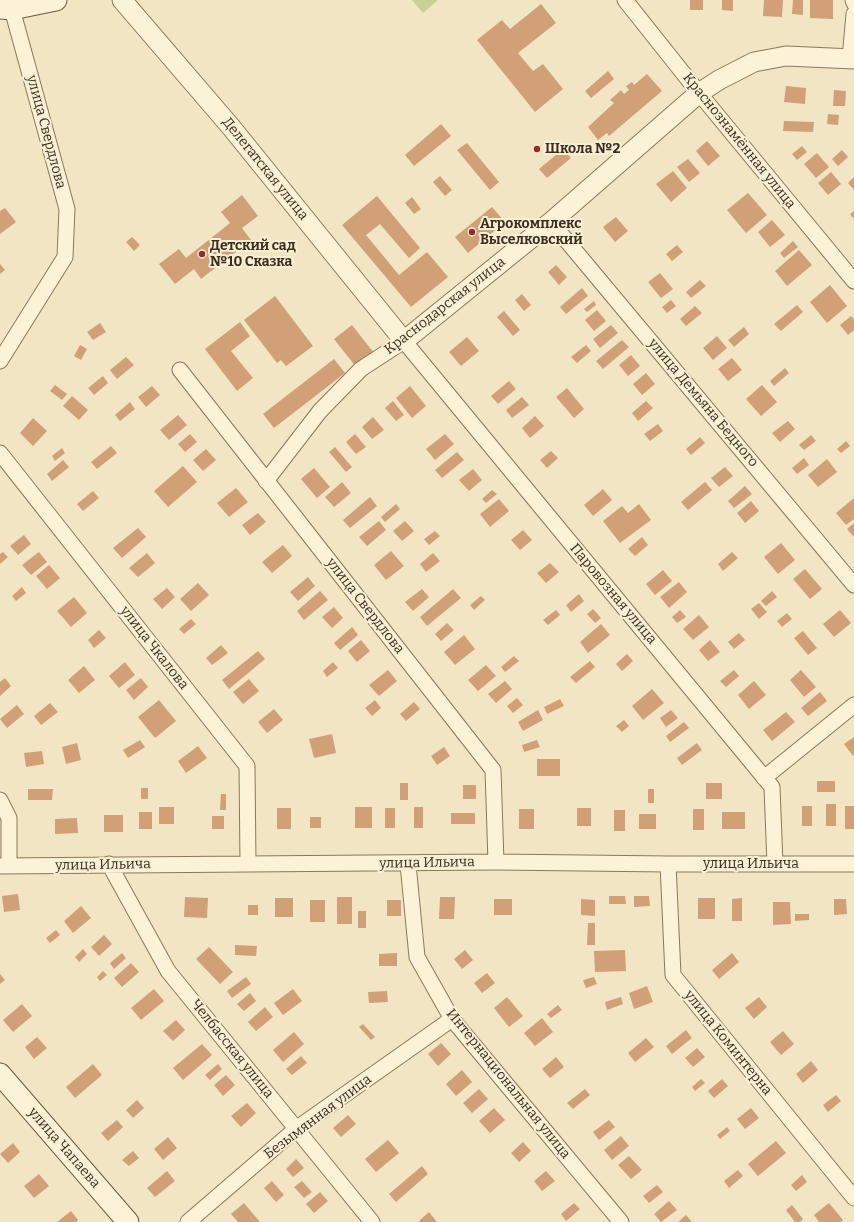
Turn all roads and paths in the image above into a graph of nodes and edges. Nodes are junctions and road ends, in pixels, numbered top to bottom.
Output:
1 (56, 0) edge
2 (122, 0) edge
3 (625, 0) edge
4 (6, 8) edge
5 (854, 14) edge
6 (852, 59) edge
7 (699, 93) junction
8 (551, 222) junction
9 (854, 281) edge
10 (404, 341) junction
11 (0, 360) edge
12 (180, 370) dead end
13 (0, 453) edge
14 (266, 480) junction
15 (854, 585) edge
16 (854, 705) edge
17 (764, 778) junction
18 (0, 800) edge
19 (496, 862) junction
20 (109, 864) junction
21 (248, 864) junction
22 (408, 864) junction
23 (668, 864) junction
24 (775, 864) junction
25 (854, 864) edge
26 (4, 866) edge
27 (452, 1019) junction
28 (0, 1074) edge
29 (296, 1129) junction
30 (854, 1198) edge
31 (128, 1222) edge
32 (188, 1222) edge
33 (372, 1222) edge
34 (621, 1222) edge

1 - 4 main road
2 - 10 street, Делегатская улица
3 - 7 street, Краснознамённая улица
4 - 11 street, улица Свердлова
5 - 6 street
6 - 7 street, Краснодарская улица
7 - 8 street, Краснодарская улица
7 - 9 street, Краснознамённая улица
8 - 10 street, Краснодарская улица
8 - 15 street, улица Демьяна Бедного
10 - 14 street, Краснодарская улица
10 - 17 street, Паровозная улица
12 - 14 street, улица Свердлова
13 - 21 street, улица Чкалова
14 - 19 street, улица Свердлова
16 - 17 street
17 - 24 street, Паровозная улица
18 - 26 street
19 - 22 street, улица Ильича
19 - 23 street, улица Ильича
20 - 21 street, улица Ильича
20 - 26 street, улица Ильича
20 - 29 street, Челбасская улица
21 - 22 street, улица Ильича
22 - 27 street, Интернациональная улица
23 - 24 street, улица Ильича
23 - 30 street, улица Коминтерна
24 - 25 street, улица Ильича
27 - 29 street, Безымянная улица
27 - 34 street, Интернациональная улица
28 - 31 main road, улица Чапаева
29 - 32 street, Безымянная улица
29 - 33 street, Челбасская улица

